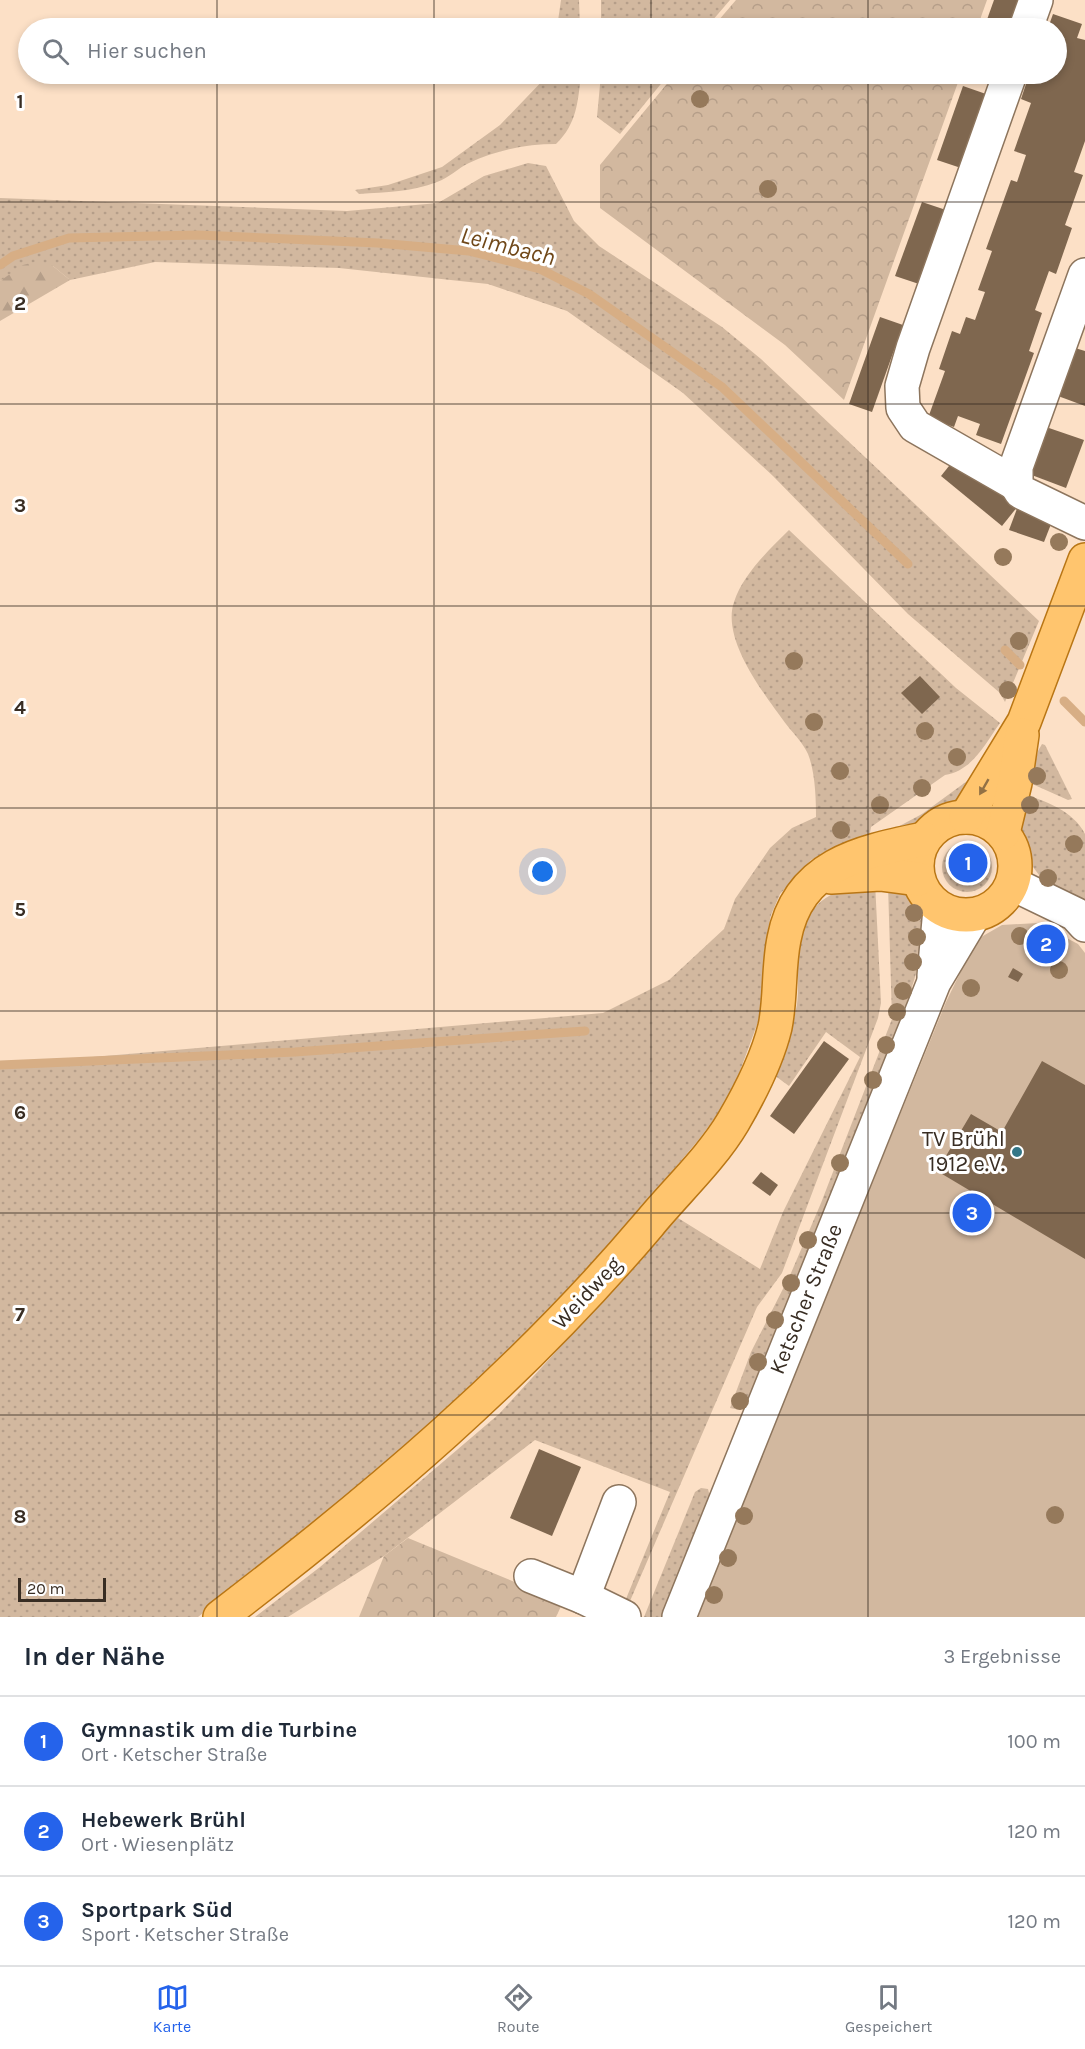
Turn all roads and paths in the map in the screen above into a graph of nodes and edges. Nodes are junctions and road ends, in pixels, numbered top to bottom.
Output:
1 (1036, 0) edge
2 (1030, 18) edge
3 (1006, 84) edge
4 (1085, 274) edge
5 (1016, 483) junction
6 (1085, 523) edge
7 (1085, 560) edge
8 (1027, 700) junction
9 (966, 817) junction
10 (1003, 833) junction
11 (924, 839) junction
12 (820, 878) junction
13 (918, 879) junction
14 (1013, 884) junction
15 (940, 909) junction
16 (974, 915) junction
17 (1085, 925) edge
18 (934, 982) junction
19 (619, 1502) dead end
20 (531, 1576) dead end
21 (583, 1597) junction
22 (220, 1617) edge
23 (624, 1617) edge
24 (679, 1617) edge

1 - 2 street
3 - 5 street
4 - 5 street
5 - 6 street
7 - 8 main road
8 -> 9 main road
8 - 10 main road
9 - 10 main road
9 - 11 main road
10 - 14 main road
11 - 12 main road, Weidweg
11 - 13 main road
12 - 13 main road
12 - 22 main road, Weidweg
13 - 15 main road
14 - 16 main road
14 - 17 street
15 - 16 main road
15 - 18 street
16 - 18 street
18 - 24 street, Ketscher Straße
19 - 21 street
20 - 21 street
21 - 23 street

